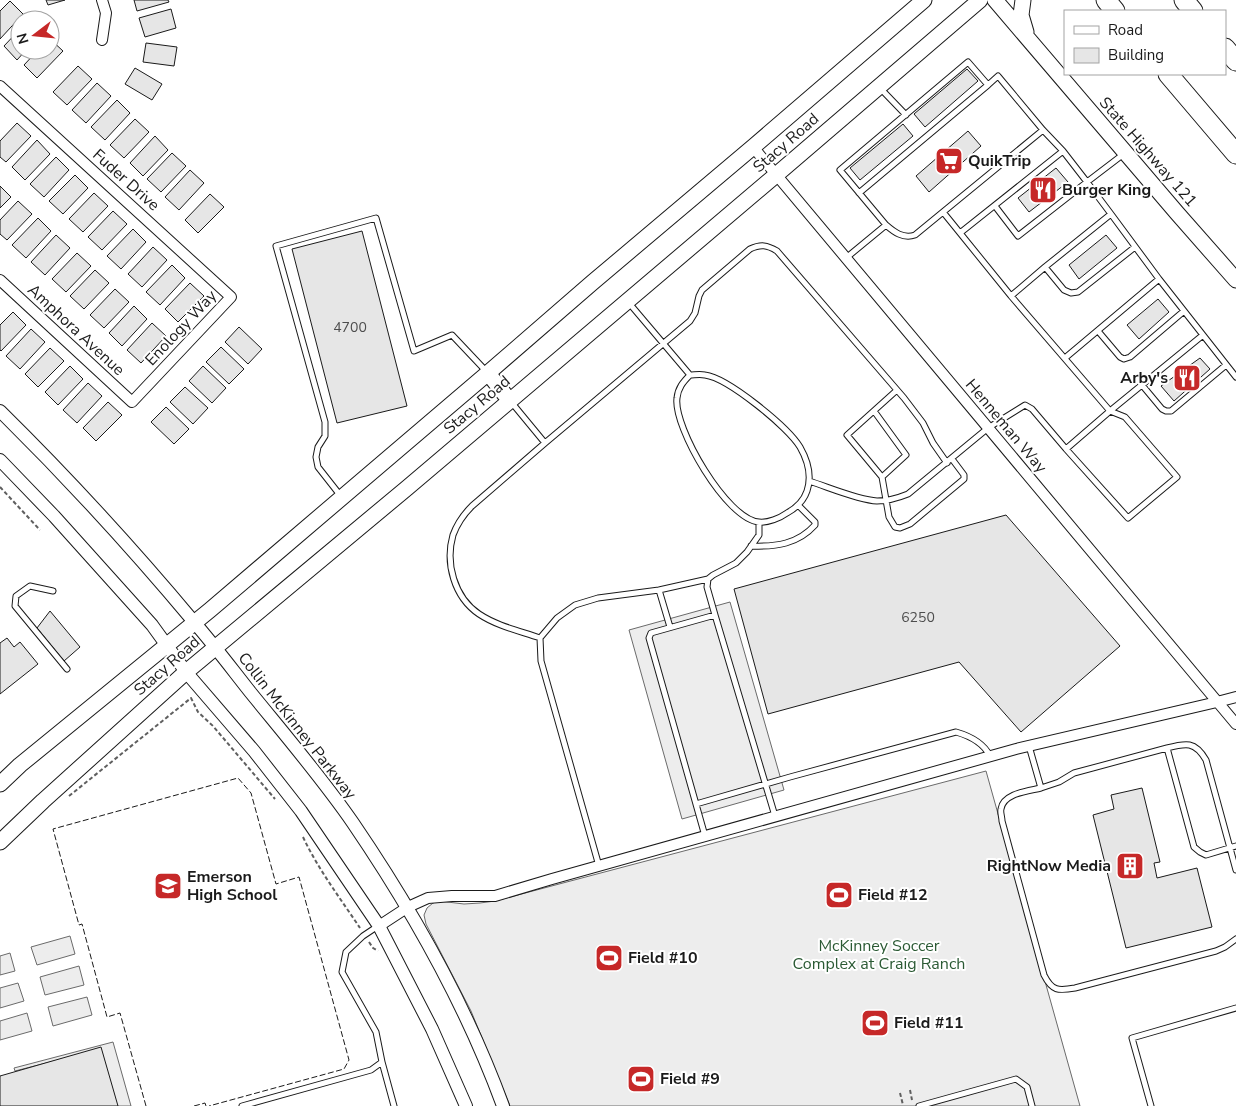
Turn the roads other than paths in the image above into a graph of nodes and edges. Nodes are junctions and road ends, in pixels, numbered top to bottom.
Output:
1 (102, 0) edge
2 (924, 0) edge
3 (980, 0) edge
4 (995, 0) edge
5 (1023, 0) edge
6 (1106, 0) edge
7 (1184, 0) edge
8 (1114, 10) edge
9 (1192, 10) edge
10 (1028, 39) junction
11 (102, 40) dead end
12 (1226, 49) edge
13 (1236, 61) edge
14 (1169, 75) edge
15 (988, 85) junction
16 (0, 86) edge
17 (879, 87) junction
18 (906, 115) junction
19 (1043, 130) junction
20 (753, 147) junction
21 (1063, 151) junction
22 (1125, 153) junction
23 (1236, 154) edge
24 (776, 175) junction
25 (1087, 182) junction
26 (859, 194) junction
27 (995, 206) junction
28 (943, 212) junction
29 (1111, 214) junction
30 (886, 225) junction
31 (960, 233) junction
32 (1134, 246) junction
33 (846, 258) junction
34 (1045, 267) junction
35 (1159, 279) junction
36 (0, 280) edge
37 (1236, 280) edge
38 (1011, 296) junction
39 (231, 297) joint
40 (627, 300) junction
41 (1184, 311) junction
42 (1098, 331) junction
43 (1203, 335) junction
44 (664, 343) junction
45 (1065, 358) junction
46 (1226, 365) junction
47 (488, 373) junction
48 (690, 375) junction
49 (1236, 377) edge
50 (1142, 385) junction
51 (897, 390) junction
52 (509, 400) junction
53 (132, 402) joint
54 (0, 411) edge
55 (874, 411) junction
56 (1110, 411) junction
57 (988, 428) junction
58 (545, 443) junction
59 (1066, 449) junction
60 (952, 458) junction
61 (0, 460) edge
62 (947, 463) junction
63 (882, 478) junction
64 (809, 480) junction
65 (342, 497) junction
66 (886, 500) junction
67 (798, 505) junction
68 (759, 522) junction
69 (751, 546) junction
70 (708, 579) junction
71 (659, 590) junction
72 (53, 591) dead end
73 (715, 615) junction
74 (195, 623) junction
75 (670, 627) junction
76 (540, 638) junction
77 (166, 645) junction
78 (215, 648) junction
79 (67, 669) dead end
80 (186, 672) junction
81 (1236, 697) edge
82 (1217, 702) junction
83 (1236, 724) edge
84 (1029, 746) junction
85 (1167, 748) junction
86 (990, 756) junction
87 (0, 784) edge
88 (765, 784) junction
89 (1041, 788) junction
90 (696, 804) junction
91 (775, 816) junction
92 (705, 836) junction
93 (0, 842) edge
94 (1233, 847) edge
95 (599, 866) junction
96 (1236, 870) edge
97 (408, 908) junction
98 (379, 926) junction
99 (1236, 939) edge
100 (1236, 1008) edge
101 (382, 1062) junction
102 (242, 1106) edge
103 (394, 1106) edge
104 (466, 1106) edge
105 (503, 1106) edge
106 (919, 1106) edge
107 (1032, 1106) edge
108 (1151, 1106) edge

1 - 11 street
2 - 20 main road, Stacy Road
3 - 17 main road, Stacy Road
4 - 10 main road, State Highway 121
5 - 10 main road
6 - 8 highway
7 - 9 highway
10 - 22 main road, State Highway 121
12 - 13 highway
14 - 23 highway
15 - 18 lane
15 - 19 lane
15 - 26 lane
16 - 39 street, Fuder Drive
17 - 18 lane
17 - 24 main road, Stacy Road
18 - 26 lane
19 - 21 lane
19 - 28 lane
20 - 24 street, Henneman Way
20 - 47 main road, Stacy Road
21 - 25 lane
21 - 27 lane
22 - 25 lane
22 - 37 main road, State Highway 121
24 - 33 street, Henneman Way
24 - 40 main road, Stacy Road
25 - 27 lane
25 - 29 lane
26 - 30 lane
27 - 31 lane
28 - 30 lane
28 - 31 lane
29 - 32 lane
29 - 34 lane
30 - 33 lane
31 - 38 lane
32 - 34 lane
32 - 35 lane
33 - 57 street, Henneman Way
34 - 38 lane
35 - 41 lane
35 - 42 lane
36 - 53 street, Amphora Avenue
38 - 45 lane
39 - 53 street, Enology Way
40 - 44 lane
40 - 52 main road, Stacy Road
41 - 42 lane
41 - 43 lane
42 - 45 lane
43 - 46 lane
43 - 50 lane
44 - 48 lane
44 - 51 lane
44 - 58 lane
45 - 56 lane
46 - 49 lane
46 - 50 lane
47 - 52 main road
47 - 65 main road, Stacy Road
47 - 65 lane
48 - 64 lane
48 - 68 lane
50 - 56 lane
51 - 55 lane
51 - 62 lane
52 - 58 lane
52 - 78 main road, Stacy Road
54 - 74 street, Collin McKinney Parkway
55 - 63 lane
55 - 63 lane
56 - 59 lane
56 - 59 lane
57 - 59 lane
57 - 60 lane
57 - 82 street, Henneman Way
58 - 76 lane
60 - 62 lane
60 - 66 lane
61 - 77 street
62 - 66 lane
63 - 66 lane
64 - 66 lane
64 - 67 lane
65 - 74 main road, Stacy Road
67 - 68 lane
67 - 69 lane
68 - 69 lane
69 - 70 lane
70 - 71 lane
70 - 73 lane
71 - 75 lane
71 - 76 lane
72 - 79 lane
73 - 75 lane
73 - 88 lane
74 - 77 main road, Stacy Road
74 - 78 street, Collin McKinney Parkway
75 - 90 lane
76 - 95 lane
77 - 80 street
77 - 87 main road, Stacy Road
78 - 80 main road, Stacy Road
78 - 97 street, Collin McKinney Parkway
80 - 93 main road, Stacy Road
80 - 98 street
81 - 82 street
82 - 83 street, Henneman Way
82 - 84 street
84 - 86 street
84 - 89 lane
85 - 89 lane
85 - 94 lane
85 - 94 lane
86 - 88 lane
86 - 91 street
88 - 90 lane
88 - 91 lane
89 - 99 lane
90 - 92 lane
91 - 92 street
92 - 95 street
94 - 96 lane
95 - 97 street
97 - 98 street
97 - 105 street, Collin McKinney Parkway
98 - 101 lane
98 - 104 street
100 - 108 lane
101 - 102 lane
101 - 103 lane
106 - 107 lane

